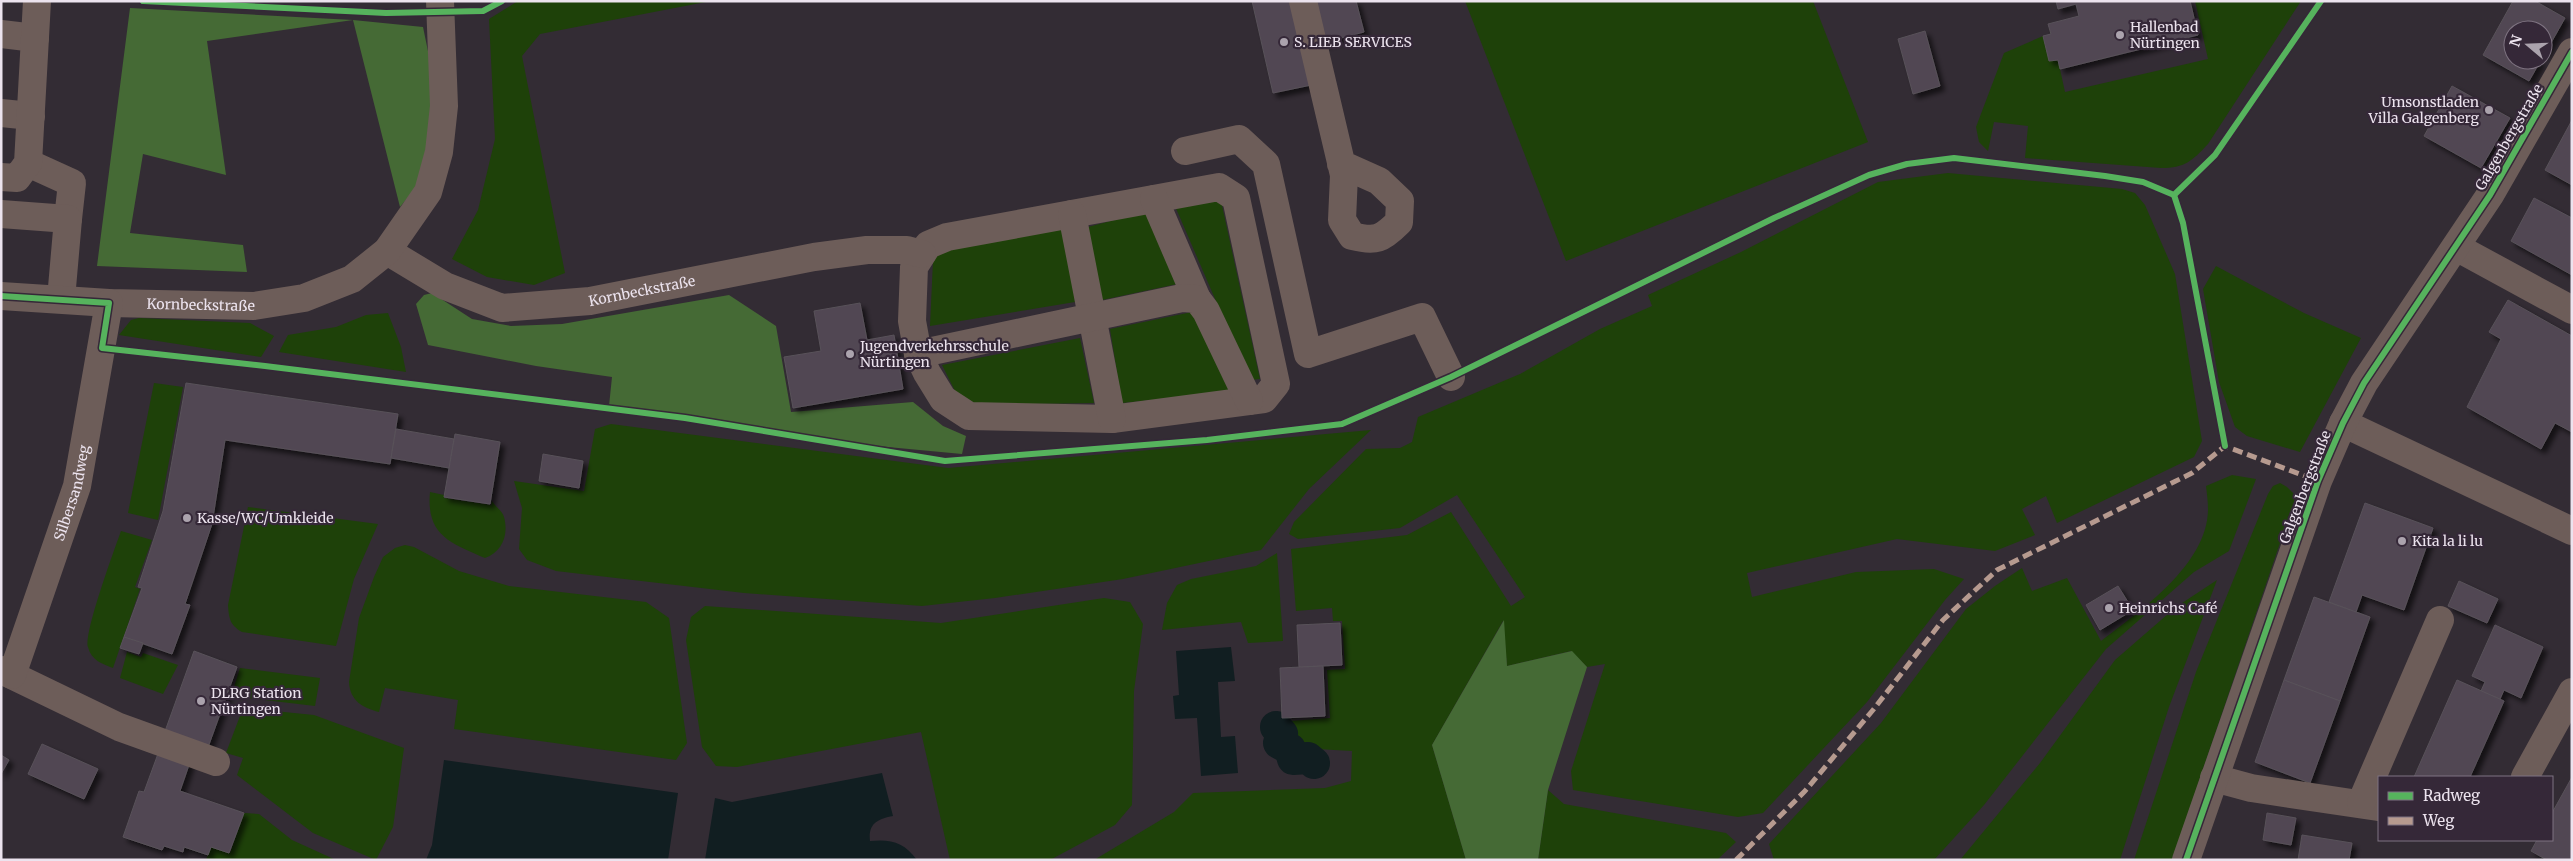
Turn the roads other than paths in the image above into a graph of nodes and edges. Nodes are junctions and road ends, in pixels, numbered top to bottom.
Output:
1 (37, 1) edge
2 (440, 1) edge
3 (1303, 1) edge
4 (1, 34) edge
5 (35, 38) junction
6 (2572, 52) edge
7 (1, 113) edge
8 (31, 116) junction
9 (1185, 151) dead end
10 (28, 164) junction
11 (1341, 164) dead end
12 (1, 177) edge
13 (1154, 199) junction
14 (1, 214) edge
15 (1072, 214) junction
16 (68, 219) junction
17 (2456, 247) junction
18 (387, 251) junction
19 (915, 252) junction
20 (1, 296) edge
21 (62, 299) junction
22 (1197, 299) junction
23 (109, 303) junction
24 (2572, 310) edge
25 (1092, 316) junction
26 (918, 354) junction
27 (1451, 377) dead end
28 (1249, 401) junction
29 (1112, 419) junction
30 (2344, 423) junction
31 (2572, 531) edge
32 (2440, 620) dead end
33 (6, 672) edge
34 (2572, 692) edge
35 (216, 762) dead end
36 (2381, 776) edge
37 (2526, 776) edge
38 (2214, 778) junction
39 (2378, 785) edge
40 (2370, 806) edge
41 (2186, 860) edge

1 - 5 street
2 - 18 street, Kornbeckstraße
3 - 11 street
4 - 5 street
5 - 8 street
6 - 17 street, Galgenbergstraße
7 - 8 street
8 - 10 street
9 - 27 street
10 - 12 street
10 - 16 street
13 - 15 street
13 - 22 street
13 - 28 street
14 - 16 street
15 - 19 street
15 - 25 street
16 - 21 street
17 - 24 street
17 - 30 street, Galgenbergstraße
18 - 19 street, Kornbeckstraße
18 - 23 street, Kornbeckstraße
19 - 26 street
20 - 21 street, Kornbeckstraße
21 - 23 street, Kornbeckstraße
22 - 25 street
22 - 28 street
23 - 33 street, Silbersandweg
25 - 26 street
25 - 29 street
26 - 29 street
28 - 29 street
30 - 31 street, Galgenbergstraße
30 - 38 street, Galgenbergstraße
32 - 36 street
33 - 35 street, Silbersandweg
34 - 37 street
38 - 40 street
38 - 41 street, Galgenbergstraße
39 - 40 street

